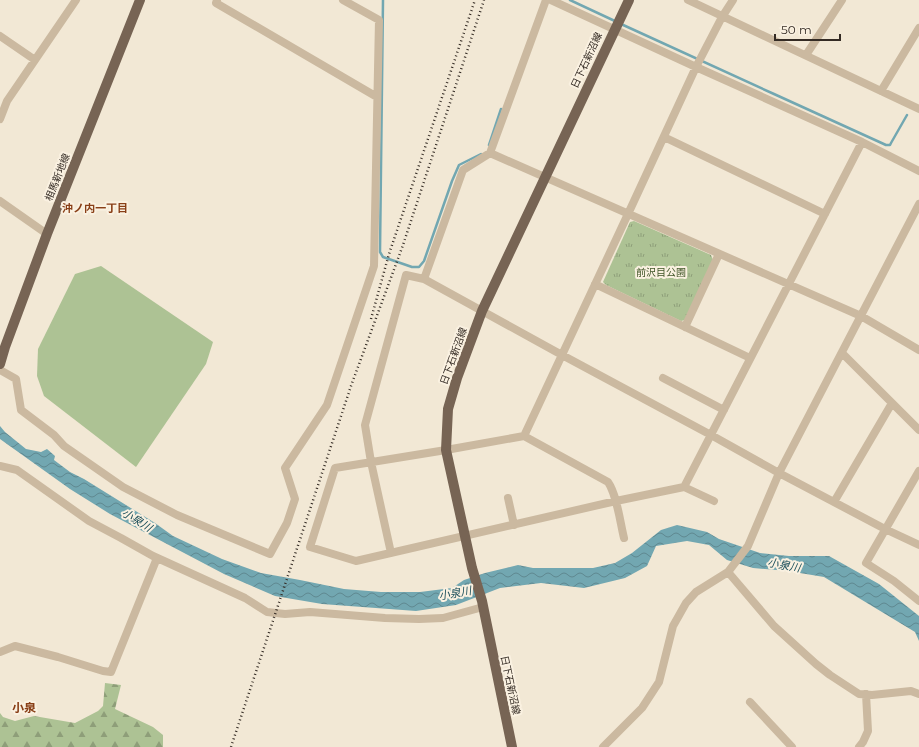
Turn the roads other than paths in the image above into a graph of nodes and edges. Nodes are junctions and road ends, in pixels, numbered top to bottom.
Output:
1 (76, 0) edge
2 (140, 0) edge
3 (217, 0) edge
4 (343, 0) edge
5 (546, 0) edge
6 (551, 0) edge
7 (629, 0) edge
8 (688, 0) edge
9 (733, 0) edge
10 (842, 0) edge
11 (722, 17) junction
12 (617, 24) junction
13 (919, 28) edge
14 (0, 36) edge
15 (806, 55) junction
16 (35, 60) junction
17 (698, 63) junction
18 (881, 91) junction
19 (377, 97) junction
20 (919, 109) edge
21 (0, 118) edge
22 (664, 137) junction
23 (862, 142) junction
24 (490, 153) junction
25 (919, 171) edge
26 (545, 177) junction
27 (0, 201) edge
28 (919, 204) edge
29 (628, 214) junction
30 (825, 214) junction
31 (48, 234) junction
32 (719, 254) junction
33 (424, 279) junction
34 (596, 284) junction
35 (788, 285) junction
36 (482, 311) junction
37 (861, 316) junction
38 (685, 327) junction
39 (919, 350) edge
40 (842, 353) junction
41 (562, 355) junction
42 (750, 358) junction
43 (0, 364) edge
44 (0, 370) edge
45 (662, 378) dead end
46 (892, 403) junction
47 (724, 410) junction
48 (919, 430) edge
49 (711, 435) junction
50 (524, 436) junction
51 (446, 450) junction
52 (371, 462) junction
53 (0, 466) edge
54 (919, 471) edge
55 (779, 473) junction
56 (684, 487) junction
57 (508, 498) dead end
58 (616, 501) junction
59 (714, 501) dead end
60 (834, 502) junction
61 (514, 525) junction
62 (885, 529) junction
63 (465, 537) junction
64 (624, 538) dead end
65 (919, 545) edge
66 (391, 553) junction
67 (157, 558) junction
68 (729, 571) junction
69 (919, 601) edge
70 (482, 604) junction
71 (0, 652) edge
72 (866, 694) junction
73 (919, 694) edge
74 (750, 702) dead end
75 (512, 747) edge
76 (603, 747) edge
77 (792, 747) edge
78 (858, 747) edge

1 - 16 street
2 - 31 main road, 相馬新地線
3 - 19 street
4 - 19 street
5 - 24 street
6 - 12 street
7 - 12 main road, 日下石新沼線
8 - 11 street
9 - 11 street
10 - 15 street
11 - 15 street
11 - 17 street
12 - 17 street
12 - 26 main road, 日下石新沼線
13 - 18 street
14 - 16 street
15 - 18 street
16 - 21 street
17 - 22 street
17 - 23 street
18 - 20 street
19 - 44 street
22 - 29 street
22 - 30 street
23 - 25 street
23 - 30 street
24 - 26 street
24 - 33 street
26 - 29 street
26 - 36 main road, 日下石新沼線
27 - 31 street
28 - 37 street
29 - 32 street
29 - 34 street
30 - 35 street
31 - 43 main road, 相馬新地線
32 - 35 street
32 - 38 street
33 - 36 street
33 - 52 street
34 - 38 street
34 - 41 street
35 - 37 street
35 - 42 street
36 - 41 street
36 - 51 main road, 日下石新沼線
37 - 39 street
37 - 40 street
38 - 42 street
40 - 46 street
40 - 55 street
41 - 49 street
41 - 50 street
42 - 47 street
45 - 47 street
46 - 48 street
46 - 60 street
47 - 49 street
49 - 55 street
49 - 56 street
50 - 51 street
50 - 58 street
51 - 52 street
51 - 63 main road, 日下石新沼線
52 - 66 street
52 - 66 street
53 - 67 street
54 - 62 street
55 - 60 street
55 - 68 street
56 - 58 street
56 - 59 street
57 - 61 street
58 - 61 street
58 - 64 street
60 - 62 street
61 - 63 street
62 - 65 street
62 - 69 street
63 - 66 street
63 - 70 main road, 日下石新沼線
67 - 70 street
67 - 71 street
68 - 72 street
68 - 76 street
70 - 75 main road, 日下石新沼線
72 - 73 street
72 - 78 street
74 - 77 street

